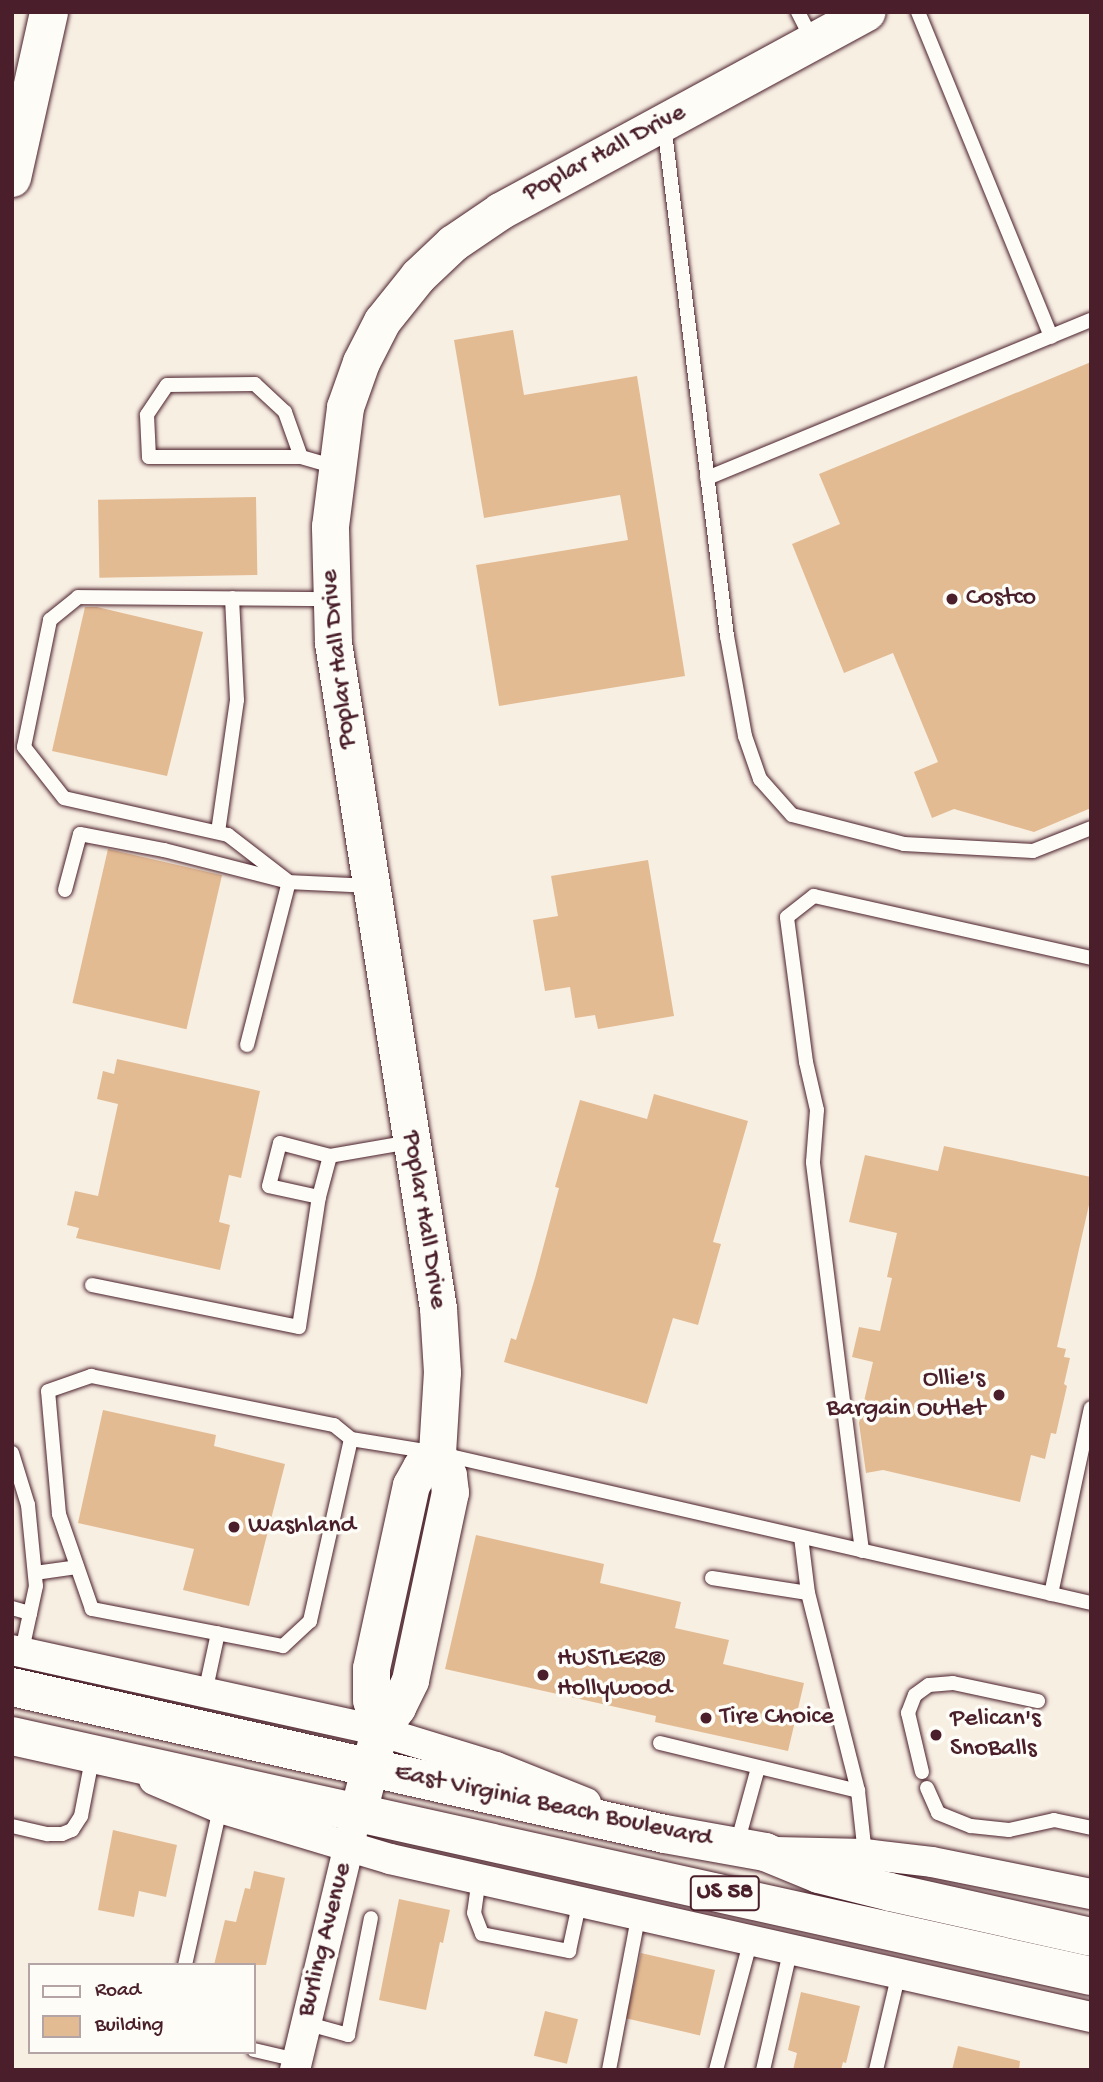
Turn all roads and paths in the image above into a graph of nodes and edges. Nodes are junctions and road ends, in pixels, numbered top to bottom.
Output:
1 (49, 12) edge
2 (867, 12) edge
3 (918, 12) edge
4 (806, 27) edge
5 (664, 123) junction
6 (12, 178) edge
7 (1091, 320) edge
8 (1051, 337) junction
9 (300, 457) junction
10 (336, 467) junction
11 (707, 478) junction
12 (232, 598) junction
13 (330, 599) junction
14 (1091, 828) edge
15 (218, 832) junction
16 (289, 882) junction
17 (370, 886) junction
18 (65, 890) dead end
19 (1091, 958) edge
20 (247, 1045) dead end
21 (411, 1142) junction
22 (330, 1156) junction
23 (319, 1197) junction
24 (92, 1285) dead end
25 (1091, 1408) edge
26 (351, 1439) junction
27 (437, 1453) junction
28 (14, 1460) edge
29 (801, 1537) junction
30 (862, 1550) junction
31 (77, 1567) junction
32 (35, 1573) junction
33 (712, 1578) dead end
34 (808, 1593) junction
35 (1051, 1594) junction
36 (1091, 1603) edge
37 (12, 1608) edge
38 (30, 1613) junction
39 (218, 1633) junction
40 (15, 1669) edge
41 (205, 1693) junction
42 (1038, 1701) dead end
43 (379, 1731) junction
44 (12, 1736) edge
45 (660, 1743) dead end
46 (93, 1753) junction
47 (369, 1767) junction
48 (758, 1768) junction
49 (922, 1772) dead end
50 (927, 1788) dead end
51 (858, 1791) junction
52 (220, 1808) junction
53 (358, 1812) junction
54 (12, 1826) edge
55 (1091, 1828) edge
56 (664, 1834) junction
57 (349, 1848) junction
58 (751, 1849) junction
59 (865, 1854) junction
60 (479, 1878) junction
61 (1091, 1894) edge
62 (580, 1900) junction
63 (639, 1913) junction
64 (371, 1918) dead end
65 (1091, 1937) edge
66 (751, 1939) junction
67 (791, 1948) junction
68 (185, 1963) edge
69 (899, 1973) junction
70 (1091, 1976) edge
71 (1091, 2017) edge
72 (305, 2023) junction
73 (256, 2051) edge
74 (296, 2065) edge
75 (609, 2070) edge
76 (716, 2070) edge
77 (763, 2070) edge
78 (876, 2070) edge

1 - 6 main road
2 - 4 street, Poplar Hall Drive
3 - 8 lane
4 - 5 street, Poplar Hall Drive
5 - 10 street, Poplar Hall Drive
5 - 11 lane
7 - 8 lane
8 - 11 lane
9 - 9 lane
9 - 10 lane
10 - 13 street, Poplar Hall Drive
11 - 14 lane
12 - 13 lane
12 - 15 lane
12 - 15 lane
13 - 17 street, Poplar Hall Drive
15 - 16 lane
16 - 17 lane
16 - 18 lane
16 - 20 lane
17 - 21 street, Poplar Hall Drive
19 - 30 lane
21 - 22 lane
21 - 27 street, Poplar Hall Drive
22 - 23 lane
22 - 23 lane
23 - 24 lane
25 - 35 lane
26 - 27 lane
26 - 31 lane
26 - 39 lane
27 - 29 lane
27 - 43 street, Poplar Hall Drive
28 - 32 lane
29 - 30 lane
29 - 34 lane
30 - 35 lane
31 - 32 lane
31 - 39 lane
32 - 38 lane
33 - 34 lane
34 - 51 lane
35 - 36 lane
37 - 38 lane
38 - 40 lane
39 - 41 lane
40 - 41 street
40 - 47 main road, East Virginia Beach Boulevard / US 58
41 - 43 street
42 - 49 lane
43 - 47 street, Poplar Hall Drive
43 - 56 street
44 - 46 main road, East Virginia Beach Boulevard / US 58
45 - 48 lane
46 - 52 street
46 - 53 main road, East Virginia Beach Boulevard / US 58
46 - 54 lane
47 - 53 street, Poplar Hall Drive
47 - 56 main road, East Virginia Beach Boulevard / US 58
48 - 51 lane
48 - 58 lane
50 - 55 lane
51 - 59 lane
52 - 57 street
52 - 68 lane
53 - 57 street, Burling Avenue
53 - 70 main road, East Virginia Beach Boulevard / US 58
56 - 58 main road, East Virginia Beach Boulevard / US 58
57 - 60 street
57 - 72 street, Burling Avenue
58 - 59 street
58 - 65 main road, East Virginia Beach Boulevard / US 58
59 - 61 street
60 - 62 street
60 - 62 lane
62 - 63 street
63 - 66 street
63 - 75 lane
64 - 72 lane
66 - 67 street
66 - 76 lane
67 - 69 street
67 - 77 lane
69 - 71 street
69 - 78 lane
72 - 74 street, Burling Avenue
73 - 74 lane

